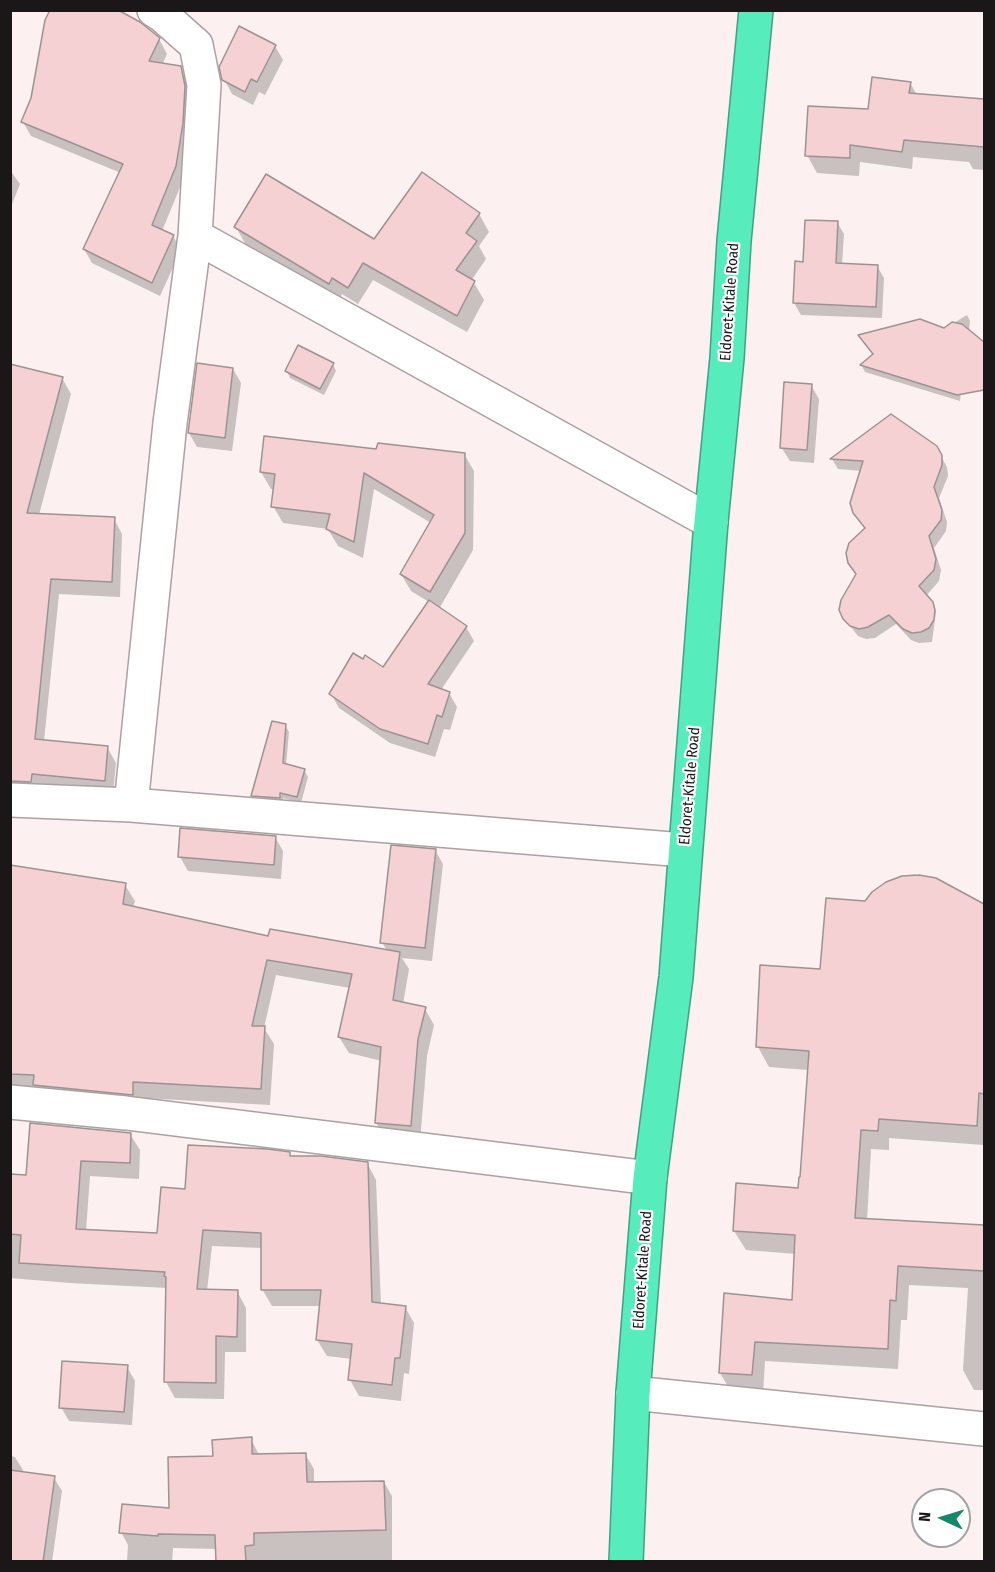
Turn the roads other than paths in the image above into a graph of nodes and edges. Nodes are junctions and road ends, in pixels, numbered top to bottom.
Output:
1 (154, 10) edge
2 (756, 10) edge
3 (195, 236) junction
4 (711, 522) junction
5 (10, 800) edge
6 (131, 805) junction
7 (684, 850) junction
8 (10, 1102) edge
9 (650, 1178) junction
10 (633, 1393) junction
11 (984, 1429) edge
12 (626, 1562) edge

1 - 3 street
2 - 4 highway, Eldoret-Kitale Road
3 - 4 street
3 - 6 street
4 - 7 highway, Eldoret-Kitale Road
5 - 6 street
6 - 7 street
7 - 9 highway, Eldoret-Kitale Road
8 - 9 street
9 - 10 highway, Eldoret-Kitale Road
10 - 11 street
10 - 12 highway, Eldoret-Kitale Road

